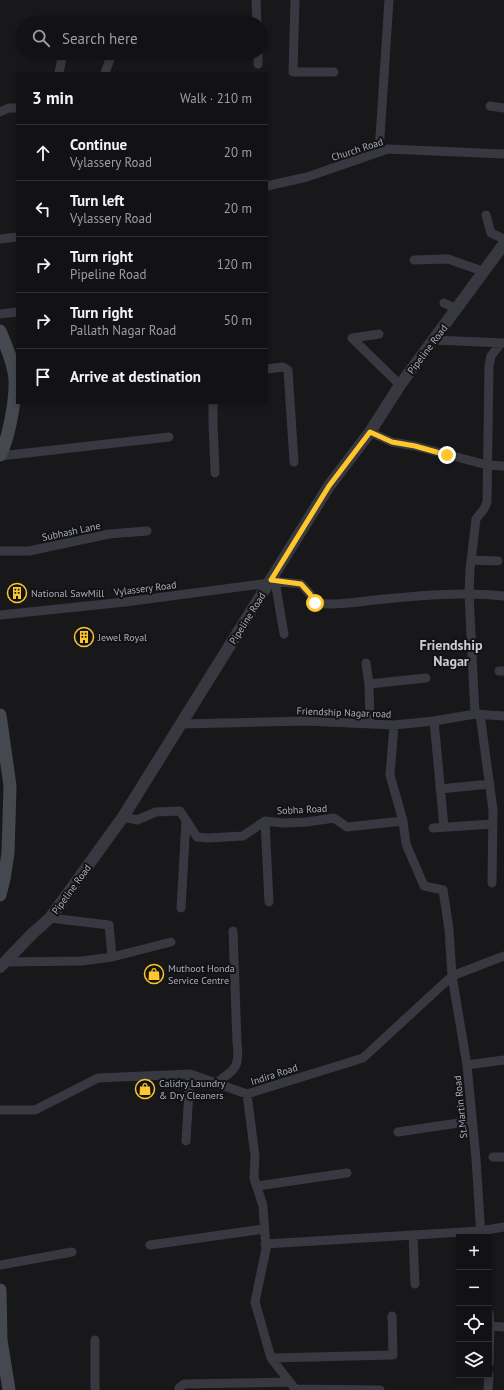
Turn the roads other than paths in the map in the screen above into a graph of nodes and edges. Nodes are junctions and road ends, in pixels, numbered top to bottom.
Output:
1 (256, 0) edge
2 (295, 0) edge
3 (389, 0) edge
4 (257, 16) edge
5 (62, 60) edge
6 (110, 60) edge
7 (258, 60) edge
8 (258, 64) dead end
9 (59, 72) edge
10 (105, 72) edge
11 (334, 72) dead end
12 (490, 106) dead end
13 (16, 108) edge
14 (504, 108) edge
15 (0, 112) edge
16 (379, 152) junction
17 (504, 154) edge
18 (268, 186) edge
19 (486, 215) dead end
20 (16, 237) edge
21 (0, 239) edge
22 (504, 239) edge
23 (504, 244) edge
24 (414, 260) dead end
25 (485, 272) junction
26 (444, 303) dead end
27 (457, 309) junction
28 (16, 312) edge
29 (0, 314) edge
30 (0, 331) edge
31 (379, 334) dead end
32 (433, 340) junction
33 (502, 343) edge
34 (268, 369) edge
35 (400, 385) junction
36 (213, 404) edge
37 (370, 432) junction
38 (168, 437) dead end
39 (0, 456) edge
40 (294, 462) dead end
41 (487, 465) junction
42 (504, 466) edge
43 (215, 473) dead end
44 (147, 531) dead end
45 (0, 551) edge
46 (471, 560) junction
47 (498, 561) dead end
48 (271, 582) junction
49 (470, 594) junction
50 (504, 596) edge
51 (0, 615) edge
52 (284, 634) dead end
53 (366, 663) dead end
54 (426, 678) dead end
55 (369, 684) junction
56 (478, 714) junction
57 (0, 715) edge
58 (504, 716) edge
59 (434, 721) junction
60 (182, 724) junction
61 (370, 724) junction
62 (394, 725) junction
63 (1, 735) edge
64 (490, 784) junction
65 (440, 789) junction
66 (123, 817) junction
67 (186, 821) junction
68 (265, 821) junction
69 (403, 821) junction
70 (493, 824) junction
71 (444, 827) junction
72 (433, 828) dead end
73 (492, 883) dead end
74 (0, 895) edge
75 (269, 902) dead end
76 (182, 908) dead end
77 (50, 918) junction
78 (233, 932) dead end
79 (171, 942) dead end
80 (504, 956) edge
81 (112, 957) junction
82 (3, 964) edge
83 (452, 976) junction
84 (504, 1060) edge
85 (467, 1065) junction
86 (190, 1074) junction
87 (216, 1083) junction
88 (247, 1094) junction
89 (0, 1110) edge
90 (472, 1121) junction
91 (398, 1132) dead end
92 (186, 1141) dead end
93 (504, 1156) edge
94 (493, 1157) dead end
95 (347, 1173) dead end
96 (257, 1186) junction
97 (504, 1227) edge
98 (264, 1229) junction
99 (481, 1234) edge
100 (456, 1235) edge
101 (413, 1236) junction
102 (265, 1244) junction
103 (150, 1245) dead end
104 (72, 1252) dead end
105 (0, 1265) edge
106 (415, 1284) dead end
107 (0, 1290) edge
108 (392, 1316) dead end
109 (492, 1326) edge
110 (504, 1326) edge
111 (95, 1340) dead end
112 (271, 1358) junction
113 (488, 1378) edge
114 (294, 1387) edge
115 (9, 1390) edge
116 (95, 1390) edge
117 (179, 1390) edge
118 (380, 1390) edge
119 (488, 1390) edge

1 - 4 street
2 - 11 street
3 - 16 street
5 - 9 street
6 - 10 street
7 - 8 street
12 - 14 street
13 - 15 street
16 - 17 street, Church Road
16 - 18 street, Church Road
19 - 22 street
20 - 21 street
23 - 25 street, Pipeline Road
24 - 25 street
25 - 27 street, Pipeline Road
26 - 27 street
27 - 32 street, Pipeline Road
28 - 29 street
30 - 39 main road
31 - 35 street
32 - 33 street
32 - 35 street, Pipeline Road
33 - 41 street
34 - 40 street
35 - 37 street, Pipeline Road
36 - 43 street
37 - 41 street
37 - 48 street, Pipeline Road
38 - 39 street
41 - 42 street
41 - 46 street
44 - 45 street, Subhash Lane
46 - 47 street
46 - 49 street
48 - 49 street, Vylassery Road
48 - 51 street, Vylassery Road
48 - 52 street
48 - 60 street, Pipeline Road
49 - 50 street, Vylassery Road
49 - 56 street
53 - 55 street
54 - 55 street
55 - 61 street
56 - 58 street, Friendship Nagar road
56 - 59 street, Friendship Nagar road
56 - 64 street
57 - 63 main road
59 - 62 street, Friendship Nagar road
59 - 65 street
60 - 61 street, Friendship Nagar road
60 - 66 street, Pipeline Road
61 - 62 street, Friendship Nagar road
62 - 69 street
63 - 74 main road
64 - 65 street
64 - 70 street
65 - 71 street
66 - 67 street, Sobha Road
66 - 77 street, Pipeline Road
67 - 68 street, Sobha Road
67 - 76 street
68 - 69 street, Sobha Road
68 - 75 street
69 - 83 street, St.Martin Road
70 - 71 street
70 - 73 street
71 - 72 street
77 - 81 street
77 - 82 street, Pipeline Road
78 - 87 street
79 - 81 street
80 - 83 street, Indira Road
81 - 82 street
83 - 85 street, St.Martin Road
83 - 88 street, Indira Road
84 - 85 street
85 - 90 street, St.Martin Road
86 - 87 street, Indira Road
86 - 89 street, Indira Road
86 - 92 street
87 - 88 street, Indira Road
88 - 96 street
90 - 91 street
90 - 99 street, St.Martin Road
93 - 94 street
95 - 96 street
96 - 98 street
97 - 99 street
98 - 102 street
98 - 103 street
100 - 101 street
101 - 102 street
101 - 106 street
102 - 112 street
104 - 105 street
107 - 115 main road
108 - 112 street
109 - 110 street
111 - 116 street
112 - 114 street
113 - 119 street
114 - 117 street
114 - 118 street

